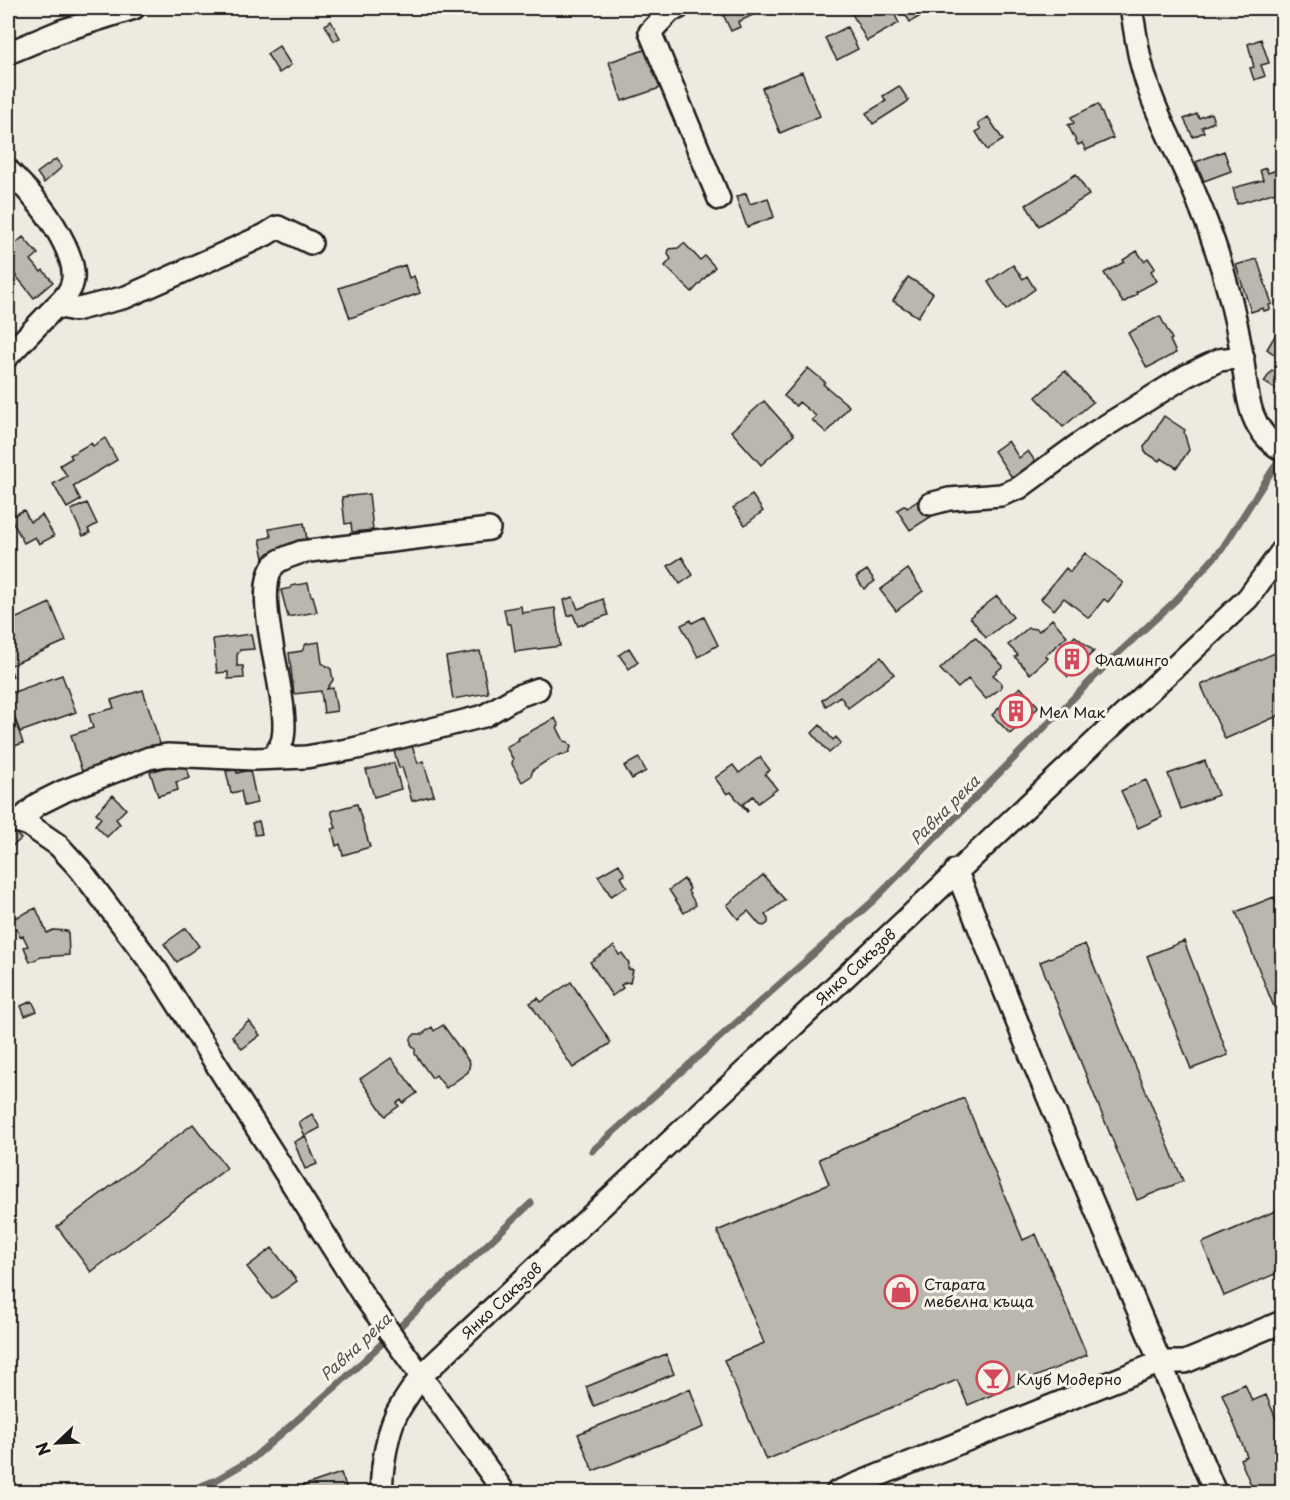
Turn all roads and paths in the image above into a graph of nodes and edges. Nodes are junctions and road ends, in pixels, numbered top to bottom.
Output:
1 (134, 8) edge
2 (678, 8) edge
3 (1131, 8) edge
4 (8, 53) edge
5 (8, 170) edge
6 (719, 200) dead end
7 (311, 243) dead end
8 (56, 306) junction
9 (8, 356) edge
10 (1243, 357) junction
11 (1280, 449) edge
12 (930, 504) dead end
13 (489, 528) dead end
14 (1282, 551) edge
15 (538, 689) dead end
16 (273, 758) junction
17 (13, 820) edge
18 (956, 870) junction
19 (1282, 1322) edge
20 (1161, 1362) junction
21 (421, 1376) junction
22 (382, 1492) edge
23 (504, 1492) edge
24 (837, 1492) edge
25 (1215, 1492) edge

1 - 4 street
2 - 6 street
3 - 10 street
5 - 8 street
7 - 8 street
8 - 9 street
10 - 11 street
10 - 12 street
13 - 16 street
14 - 18 street, Янко Сакъзов
15 - 16 street
16 - 17 street
17 - 21 street
18 - 20 street
18 - 21 street, Янко Сакъзов
19 - 20 street
20 - 24 street
20 - 25 street
21 - 22 street, Янко Сакъзов
21 - 23 street

